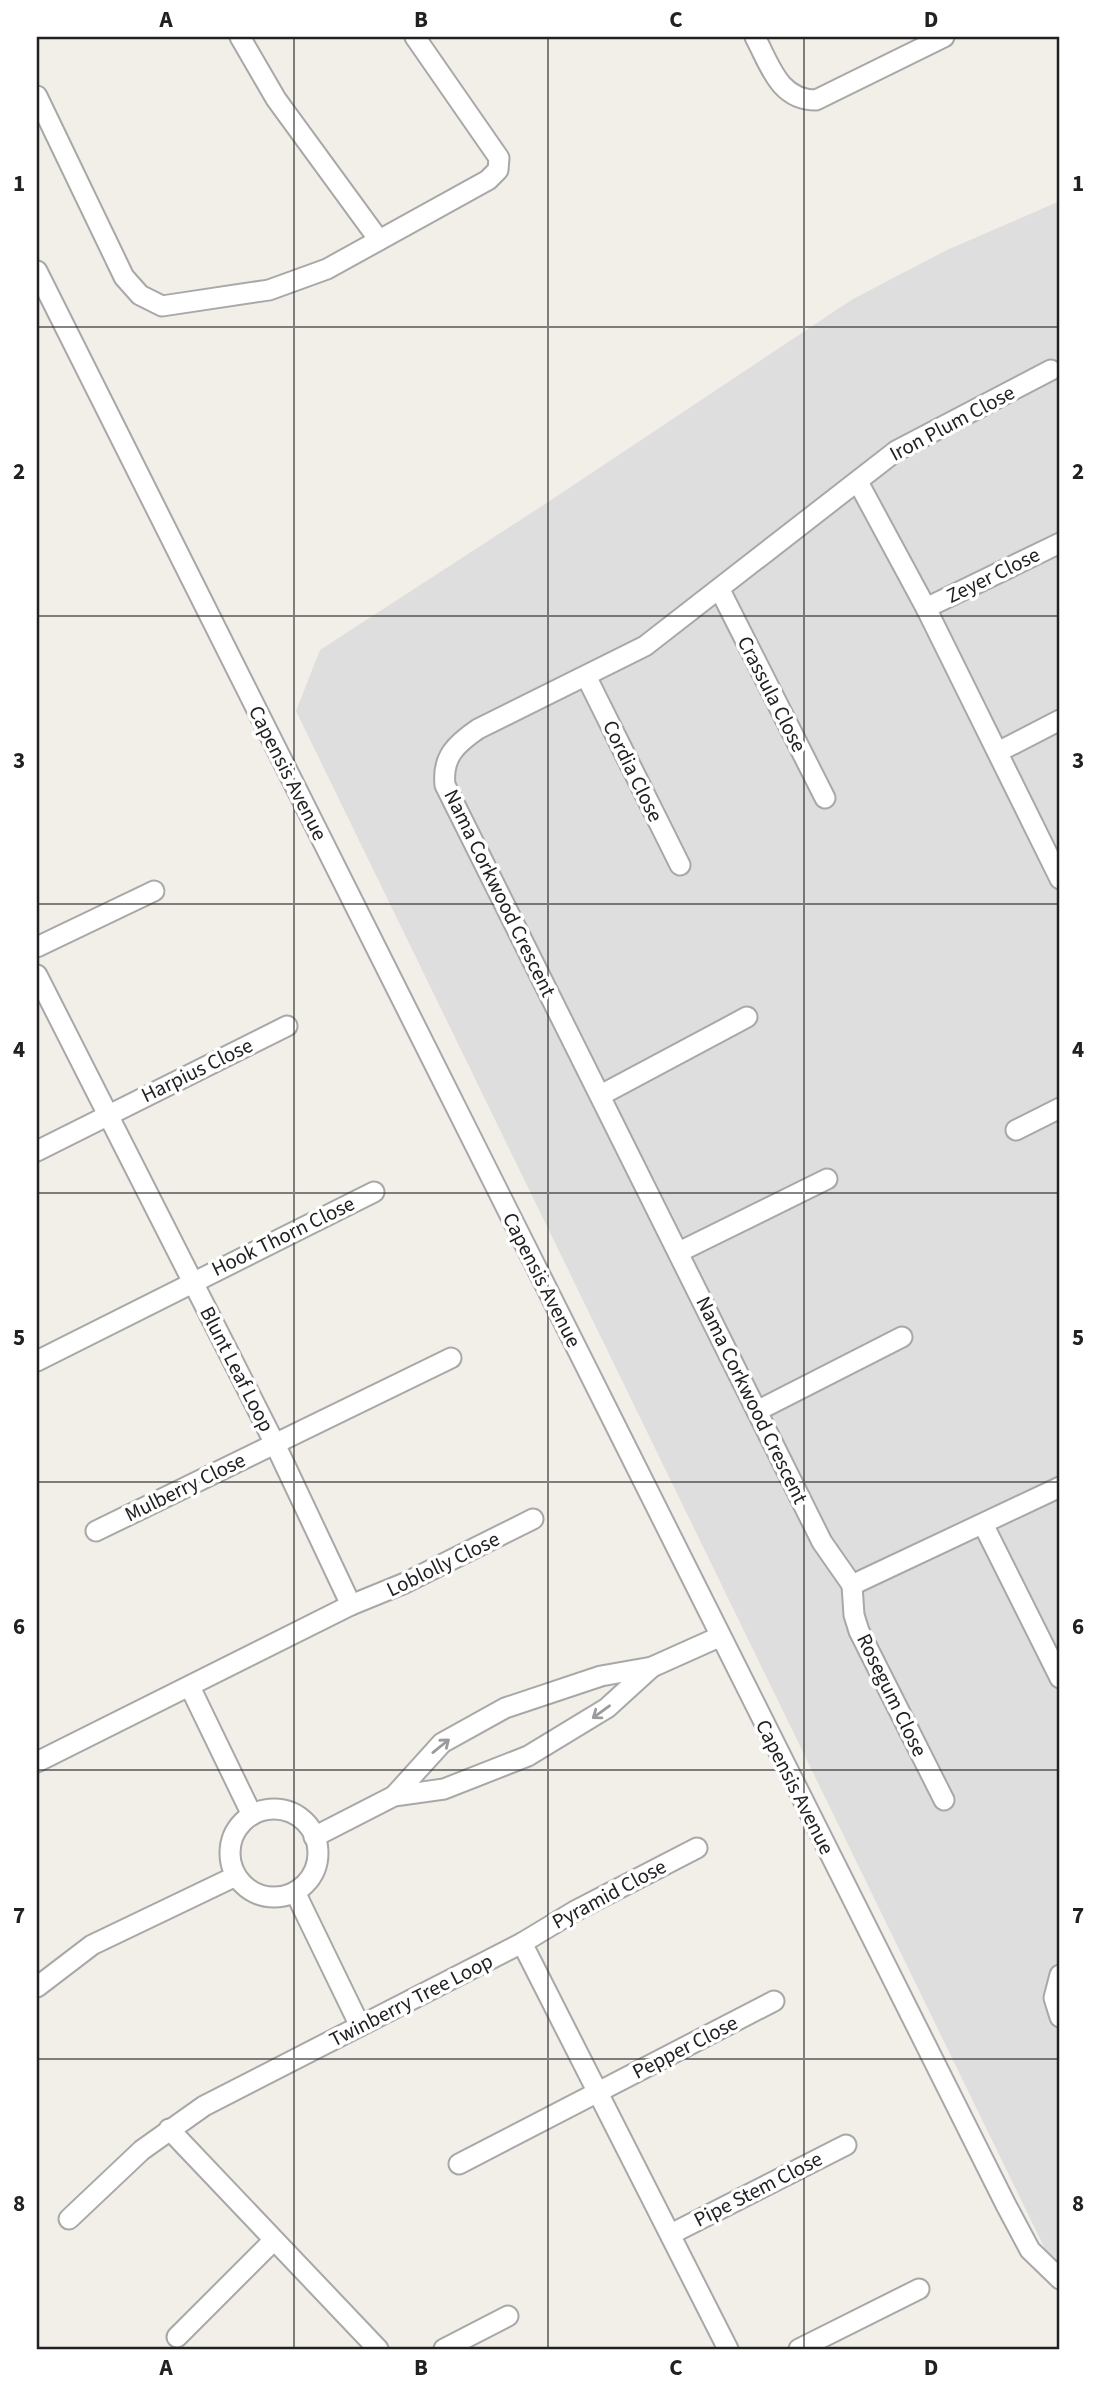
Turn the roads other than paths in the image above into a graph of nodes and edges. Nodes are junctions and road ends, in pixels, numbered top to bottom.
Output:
1 (240, 37) edge
2 (415, 37) edge
3 (755, 37) edge
4 (944, 37) edge
5 (916, 43) edge
6 (37, 96) edge
7 (379, 240) junction
8 (37, 271) edge
9 (1051, 370) dead end
10 (858, 482) junction
11 (1060, 543) edge
12 (720, 590) junction
13 (926, 608) junction
14 (586, 676) junction
15 (1060, 720) edge
16 (998, 752) junction
17 (825, 797) dead end
18 (680, 866) dead end
19 (1060, 879) edge
20 (154, 891) dead end
21 (37, 947) edge
22 (37, 975) edge
23 (747, 1017) dead end
24 (288, 1026) dead end
25 (601, 1095) junction
26 (1060, 1108) edge
27 (107, 1115) junction
28 (1016, 1130) dead end
29 (37, 1150) edge
30 (827, 1180) dead end
31 (374, 1192) dead end
32 (679, 1252) junction
33 (193, 1281) junction
34 (902, 1336) dead end
35 (452, 1358) dead end
36 (37, 1361) edge
37 (757, 1412) junction
38 (275, 1444) junction
39 (1060, 1487) edge
40 (533, 1519) dead end
41 (983, 1524) junction
42 (96, 1531) dead end
43 (852, 1585) junction
44 (351, 1605) junction
45 (719, 1637) junction
46 (652, 1667) junction
47 (1060, 1678) edge
48 (190, 1687) junction
49 (37, 1762) edge
50 (394, 1796) junction
51 (944, 1800) dead end
52 (252, 1815) junction
53 (314, 1837) junction
54 (697, 1848) dead end
55 (236, 1876) junction
56 (295, 1892) junction
57 (522, 1943) junction
58 (1060, 1975) edge
59 (37, 1987) edge
60 (774, 2001) dead end
61 (1060, 2017) edge
62 (360, 2026) junction
63 (596, 2093) junction
64 (169, 2129) junction
65 (846, 2144) dead end
66 (459, 2164) dead end
67 (69, 2219) dead end
68 (671, 2234) junction
69 (273, 2241) junction
70 (1060, 2279) edge
71 (919, 2289) dead end
72 (508, 2316) dead end
73 (177, 2337) dead end
74 (378, 2349) edge
75 (444, 2349) edge
76 (728, 2349) edge
77 (799, 2349) edge

1 - 7 street
2 - 7 street
3 - 5 street
4 - 5 street
6 - 7 street
8 - 45 street, Capensis Avenue
9 - 10 street, Iron Plum Close
10 - 12 street, Nama Corkwood Crescent
10 - 13 street
11 - 13 street, Zeyer Close
12 - 14 street, Nama Corkwood Crescent
12 - 17 street, Crassula Close
13 - 16 street
14 - 18 street, Cordia Close
14 - 25 street, Nama Corkwood Crescent
15 - 16 street
16 - 19 street
20 - 21 street
22 - 27 street, Blunt Leaf Loop
23 - 25 street
24 - 27 street, Harpius Close
25 - 32 street, Nama Corkwood Crescent
26 - 28 street
27 - 29 street, Harpius Close
27 - 33 street, Blunt Leaf Loop
30 - 32 street
31 - 33 street, Hook Thorn Close
32 - 37 street, Nama Corkwood Crescent
33 - 36 street, Hook Thorn Close
33 - 38 street, Blunt Leaf Loop
34 - 37 street
35 - 38 street, Mulberry Close
37 - 43 street, Nama Corkwood Crescent
38 - 42 street, Mulberry Close
38 - 44 street, Blunt Leaf Loop
39 - 41 street
40 - 44 street, Loblolly Close
41 - 43 street
41 - 47 street
43 - 51 street, Rosegum Close
44 - 48 street
45 - 46 street
45 - 70 street, Capensis Avenue
46 -> 50 street
50 -> 46 street
48 - 49 street
48 - 52 street
50 - 53 street
52 - 53 street
52 - 55 street
53 - 56 street
54 - 57 street, Pyramid Close
55 - 56 street
55 - 59 street
56 - 62 street
57 - 62 street, Twinberry Tree Loop
57 - 63 street
58 - 61 street
60 - 63 street, Pepper Close
62 - 64 street, Twinberry Tree Loop
63 - 66 street, Pepper Close
63 - 68 street
64 - 67 street, Twinberry Tree Loop
64 - 69 street
65 - 68 street, Pipe Stem Close
68 - 76 street
69 - 73 street
69 - 74 street
71 - 77 street
72 - 75 street

